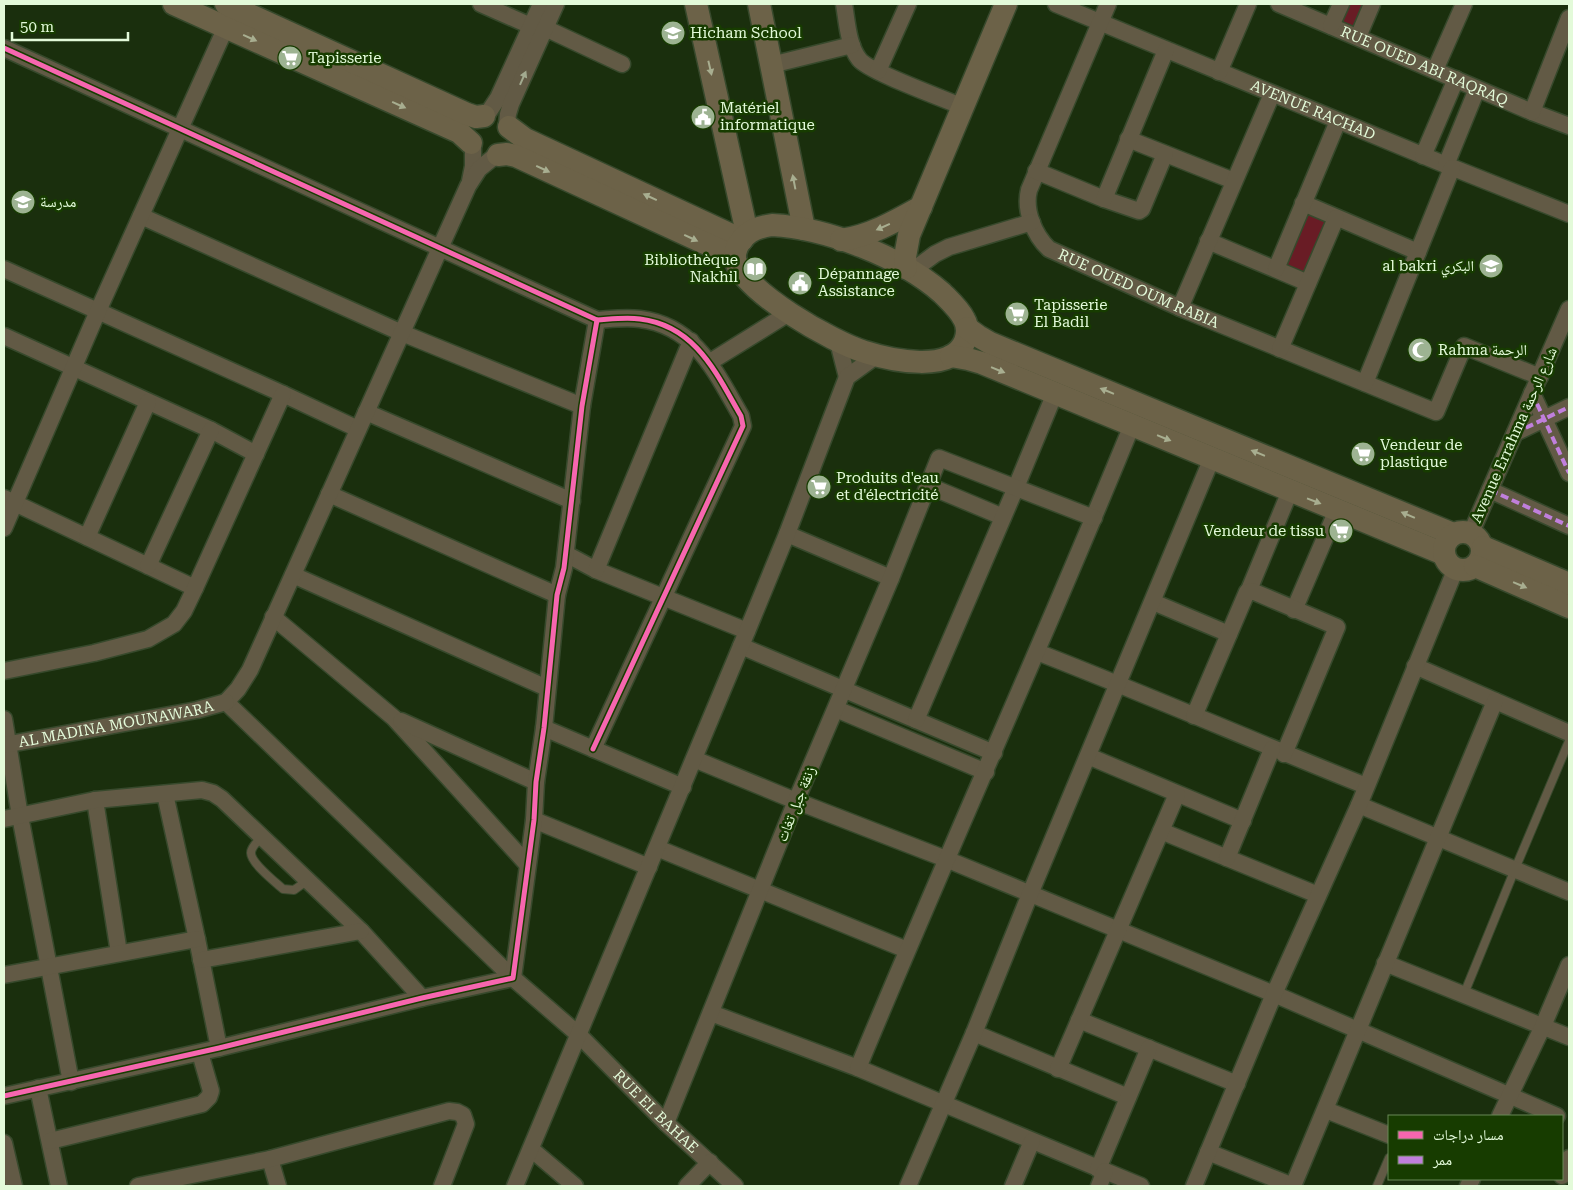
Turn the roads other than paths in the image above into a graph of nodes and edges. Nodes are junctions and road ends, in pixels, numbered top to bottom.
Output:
1 (174, 4) edge
2 (481, 4) edge
3 (541, 4) edge
4 (556, 4) edge
5 (696, 4) edge
6 (758, 4) edge
7 (844, 4) edge
8 (908, 4) edge
9 (1006, 4) edge
10 (1056, 4) edge
11 (1108, 4) edge
12 (1248, 4) edge
13 (1279, 4) edge
14 (1341, 4) edge
15 (1372, 4) edge
16 (1464, 4) edge
17 (231, 11) edge
18 (1569, 18) edge
19 (1100, 22) junction
20 (1331, 26) junction
21 (538, 27) junction
22 (1358, 38) junction
23 (852, 45) junction
24 (4, 48) edge
25 (1166, 50) junction
26 (622, 64) dead end
27 (771, 66) junction
28 (1435, 70) junction
29 (878, 71) junction
30 (1220, 72) junction
31 (1456, 79) junction
32 (1477, 89) junction
33 (1272, 94) junction
34 (963, 107) junction
35 (1532, 112) junction
36 (497, 121) junction
37 (1338, 121) junction
38 (1569, 126) edge
39 (180, 129) junction
40 (1128, 139) junction
41 (472, 144) junction
42 (1165, 154) junction
43 (496, 155) junction
44 (1423, 156) junction
45 (1449, 166) junction
46 (1036, 170) junction
47 (1234, 181) junction
48 (468, 186) junction
49 (1104, 199) junction
50 (1303, 203) junction
51 (921, 207) junction
52 (1569, 214) edge
53 (141, 216) junction
54 (1336, 218) junction
55 (1032, 222) junction
56 (804, 229) junction
57 (841, 240) junction
58 (1208, 241) junction
59 (741, 243) junction
60 (440, 248) junction
61 (1418, 252) junction
62 (1276, 269) junction
63 (4, 270) edge
64 (909, 270) junction
65 (1308, 283) junction
66 (1180, 308) junction
67 (1569, 309) edge
68 (98, 311) junction
69 (789, 313) junction
70 (598, 320) junction
71 (967, 328) junction
72 (402, 333) junction
73 (4, 336) edge
74 (691, 341) junction
75 (838, 342) junction
76 (1280, 349) junction
77 (876, 356) junction
78 (951, 356) junction
79 (710, 362) junction
80 (73, 368) junction
81 (847, 377) junction
82 (1540, 377) junction
83 (1365, 383) junction
84 (1055, 393) junction
85 (1532, 393) junction
86 (283, 394) junction
87 (148, 402) junction
88 (582, 406) junction
89 (1569, 407) edge
90 (366, 412) junction
91 (1544, 419) junction
92 (1132, 425) junction
93 (358, 429) junction
94 (211, 430) junction
95 (1515, 433) junction
96 (256, 454) junction
97 (1212, 458) junction
98 (1569, 473) edge
99 (928, 486) junction
100 (1016, 488) junction
101 (1490, 490) junction
102 (1290, 492) junction
103 (329, 494) junction
104 (9, 500) edge
105 (572, 501) junction
106 (1336, 510) junction
107 (1002, 517) junction
108 (1094, 518) junction
109 (1569, 526) edge
110 (4, 528) edge
111 (787, 534) junction
112 (87, 537) junction
113 (1464, 550) junction
114 (566, 554) junction
115 (148, 566) junction
116 (596, 570) junction
117 (293, 575) junction
118 (891, 578) junction
119 (1569, 584) edge
120 (195, 588) junction
121 (1249, 590) junction
122 (557, 595) junction
123 (663, 596) junction
124 (1153, 602) junction
125 (1569, 606) edge
126 (1294, 610) junction
127 (273, 618) junction
128 (748, 631) junction
129 (1229, 634) junction
130 (741, 646) junction
131 (1037, 652) junction
132 (1415, 666) junction
133 (4, 671) edge
134 (1119, 684) junction
135 (547, 688) junction
136 (844, 690) junction
137 (1495, 701) junction
138 (226, 702) junction
139 (836, 709) junction
140 (1194, 716) junction
141 (394, 718) junction
142 (4, 719) edge
143 (916, 720) junction
144 (544, 728) junction
145 (1569, 733) edge
146 (1569, 741) edge
147 (6, 744) edge
148 (594, 749) junction
149 (1278, 751) junction
150 (994, 753) junction
151 (1088, 756) junction
152 (694, 759) junction
153 (986, 772) junction
154 (536, 782) junction
155 (1366, 786) junction
156 (683, 787) junction
157 (165, 794) junction
158 (1177, 794) junction
159 (95, 800) junction
160 (796, 801) junction
161 (1359, 804) junction
162 (20, 816) junction
163 (4, 818) edge
164 (534, 820) junction
165 (1243, 821) junction
166 (1161, 831) junction
167 (262, 837) junction
168 (1438, 837) junction
169 (657, 848) junction
170 (1227, 858) junction
171 (946, 859) junction
172 (528, 864) junction
173 (649, 867) junction
174 (1515, 869) junction
175 (308, 880) junction
176 (761, 892) junction
177 (1569, 892) edge
178 (1030, 894) junction
179 (1318, 895) junction
180 (1118, 930) junction
181 (361, 931) junction
182 (197, 939) junction
183 (907, 950) junction
184 (119, 953) junction
185 (201, 960) junction
186 (1385, 962) junction
187 (1569, 965) edge
188 (49, 968) junction
189 (4, 975) edge
190 (513, 978) junction
191 (1274, 994) junction
192 (1464, 994) junction
193 (422, 998) junction
194 (711, 1013) junction
195 (1079, 1020) junction
196 (1543, 1026) junction
197 (1358, 1031) junction
198 (974, 1033) junction
199 (579, 1035) junction
200 (1569, 1037) edge
201 (219, 1048) junction
202 (1150, 1048) junction
203 (200, 1052) junction
204 (858, 1068) junction
205 (1058, 1069) junction
206 (71, 1082) junction
207 (1237, 1084) junction
208 (38, 1088) junction
209 (4, 1096) edge
210 (1509, 1096) junction
211 (1128, 1097) junction
212 (943, 1103) junction
213 (1326, 1110) junction
214 (1500, 1115) edge
215 (1554, 1115) edge
216 (666, 1123) junction
217 (1388, 1135) edge
218 (50, 1141) junction
219 (1032, 1141) junction
220 (5, 1149) edge
221 (531, 1149) junction
222 (1208, 1152) junction
223 (1569, 1158) edge
224 (270, 1159) junction
225 (1388, 1160) edge
226 (710, 1162) junction
227 (1563, 1172) edge
228 (1101, 1175) edge
229 (14, 1186) edge
230 (59, 1186) edge
231 (138, 1186) edge
232 (278, 1186) edge
233 (442, 1186) edge
234 (515, 1186) edge
235 (575, 1186) edge
236 (686, 1186) edge
237 (735, 1186) edge
238 (908, 1186) edge
239 (1013, 1186) edge
240 (1140, 1186) edge
241 (1194, 1186) edge
242 (1293, 1186) edge
243 (1377, 1186) edge

1 - 17 street
2 - 21 street
3 - 21 street
4 - 21 street
5 -> 59 street
6 - 27 street
7 - 23 street
8 - 29 street
9 - 34 street
10 - 19 street, AVENUE RACHAD
11 - 19 street, RUE OUED OUM RABIA
12 - 30 street
13 - 20 street, RUE OUED ABI RAQRAQ
14 - 20 street
15 - 22 street
16 - 28 street
17 - 36 street
17 - 39 street
17 -> 41 street
18 - 35 street
19 - 25 street, AVENUE RACHAD
19 - 46 street, RUE OUED OUM RABIA
20 - 22 street, RUE OUED ABI RAQRAQ
21 - 26 street
21 - 36 street
22 - 28 street, RUE OUED ABI RAQRAQ
23 - 27 street
23 - 29 street
24 - 39 street
25 - 30 street, AVENUE RACHAD
25 - 40 street
56 -> 27 street
28 - 31 street, RUE OUED ABI RAQRAQ
29 - 34 street
30 - 33 street, AVENUE RACHAD
31 - 32 street, RUE OUED ABI RAQRAQ
31 - 44 street
32 - 35 street, RUE OUED ABI RAQRAQ
32 - 45 street
33 - 37 street, AVENUE RACHAD
33 - 47 street
34 - 51 street
35 - 38 street, RUE OUED ABI RAQRAQ
36 - 41 street
36 - 43 street
59 -> 36 street
37 - 44 street, AVENUE RACHAD
37 - 50 street
39 - 53 street
39 - 60 street
40 - 42 street
40 - 49 street
41 - 43 street
41 - 48 street
42 - 47 street
42 - 49 street
43 - 48 street
43 -> 59 street
44 - 45 street, AVENUE RACHAD
45 - 52 street, AVENUE RACHAD
45 - 61 street
46 - 49 street
46 - 55 street, RUE OUED OUM RABIA
47 - 58 street
48 - 60 street
50 - 54 street
50 - 62 street
51 -> 57 street
51 - 64 street
53 - 68 street
53 - 72 street
54 - 61 street
54 - 65 street
55 - 64 street
55 - 66 street, RUE OUED OUM RABIA
56 - 57 street
56 - 59 street
57 - 64 street
58 - 62 street
58 - 66 street
59 - 69 street
60 - 70 street
60 - 72 street
61 - 83 street
62 - 65 street
63 - 68 street
64 - 71 street
65 - 76 street
66 - 76 street, RUE OUED OUM RABIA
67 - 82 street, Avenue Errahma شارع الرحمة
68 - 80 street
68 - 86 street
69 - 75 street
69 - 79 street
70 - 74 street
70 - 88 street
71 - 78 street
113 -> 71 street
72 - 88 street
72 - 90 street
73 - 80 street
74 - 79 street
74 - 116 street
75 - 77 street
75 - 81 street
76 - 83 street, RUE OUED OUM RABIA
77 - 78 street
77 - 81 street
78 -> 84 street
79 - 123 street
80 - 87 street
80 - 104 street
81 - 111 street
82 - 83 street, RUE OUED OUM RABIA
82 - 85 street, Avenue Errahma شارع الرحمة
84 - 92 street
84 - 100 street
85 - 91 street
85 - 95 street, Avenue Errahma شارع الرحمة
86 - 93 street
86 - 96 street
87 - 94 street
87 - 112 street
88 - 105 street
89 - 91 street
90 - 93 street
90 - 105 street
91 - 95 street
91 - 98 street
92 -> 97 street
92 - 108 street
93 - 103 street
94 - 96 street
94 - 115 street
95 - 101 street, Avenue Errahma شارع الرحمة
96 - 120 street
97 - 102 street
97 - 124 street
99 - 100 street, زنقة جبل تغات
99 - 107 street
99 - 118 street, زنقة جبل تغات
100 - 107 street
100 - 108 street
101 - 109 street
101 - 113 street, Avenue Errahma شارع الرحمة
102 -> 106 street
102 - 121 street
103 - 117 street
103 - 122 street
104 - 110 street
104 - 112 street
105 - 114 street
106 - 113 street
106 - 126 street
107 - 143 street
108 - 131 street
111 - 118 street
111 - 128 street
112 - 115 street
113 - 119 street
113 -> 125 street
113 - 132 street, Avenue Errahma شارع الرحمة
114 - 116 street
114 - 122 street
115 - 120 street
116 - 123 street
117 - 127 street
117 - 135 street
118 - 136 street, زنقة جبل تغات
120 - 133 street
121 - 126 street
121 - 129 street
122 - 135 street
123 - 128 street
123 - 148 street
124 - 129 street
124 - 134 street
126 - 149 street
127 - 138 street
127 - 141 street
128 - 130 street
129 - 140 street
130 - 136 street
130 - 152 street
131 - 134 street
131 - 150 street
132 - 137 street
132 - 155 street, Avenue Errahma شارع الرحمة
134 - 140 street
134 - 151 street
135 - 144 street
136 - 139 street, زنقة جبل تغات
136 - 143 street
137 - 145 street
137 - 168 street
138 - 147 street, AL MADINA MOUNAWARA
138 - 190 street, RUE EL BAHAE
139 - 153 street
139 - 160 street, زنقة جبل تغات
140 - 149 street
141 - 154 street
141 - 172 street
142 - 147 street
143 - 150 street
144 - 148 street
144 - 154 street
146 - 174 lane
147 - 162 street
148 - 156 street
149 - 155 street
149 - 165 street
150 - 153 street
151 - 158 street
151 - 178 street
152 - 156 street
152 - 160 street
153 - 171 street
154 - 164 street
155 - 161 street, Avenue Errahma شارع الرحمة
156 - 169 street
157 - 159 street
157 - 167 street
157 - 182 street
158 - 165 street
158 - 166 street
159 - 162 street
159 - 184 street
160 - 171 street
160 - 176 street, زنقة جبل تغات
161 - 168 street
161 - 179 street, Avenue Errahma شارع الرحمة
162 - 163 street
162 - 188 street
164 - 172 street
164 - 173 street
165 - 170 street
166 - 170 street
166 - 180 street
167 - 175 street
167 - 175 lane
168 - 174 street
168 - 186 street
169 - 173 street
169 - 176 street
170 - 179 street
171 - 178 street
171 - 183 street
172 - 190 street
173 - 199 street
174 - 177 street
174 - 192 lane
175 - 181 street
176 - 183 street
176 - 194 street, زنقة جبل تغات
178 - 180 street
178 - 198 street
179 - 191 street, Avenue Errahma شارع الرحمة
180 - 191 street
180 - 195 street
181 - 185 street
181 - 193 street
182 - 184 street
182 - 185 street
183 - 204 street
184 - 188 street
185 - 201 street
186 - 192 street
186 - 197 street
187 - 196 street
188 - 189 street
188 - 206 street
190 - 193 street
190 - 199 street, RUE EL BAHAE
191 - 197 street
191 - 207 street, Avenue Errahma شارع الرحمة
192 - 196 street
193 - 201 street
194 - 204 street
194 - 216 street, زنقة جبل تغات
195 - 202 street
195 - 205 street
196 - 200 street
196 - 210 street
197 - 210 street
197 - 213 street
198 - 205 street
198 - 212 street
199 - 216 street, RUE EL BAHAE
199 - 221 street
201 - 203 street
202 - 207 street
202 - 211 street
203 - 206 street
203 - 218 street
204 - 212 street
205 - 211 street
206 - 208 street
207 - 222 street, Avenue Errahma شارع الرحمة
208 - 209 street
208 - 218 street
210 - 214 street
210 - 215 street
211 - 228 street
212 - 219 street
212 - 238 street
213 - 217 street
213 - 242 street
216 - 226 street, RUE EL BAHAE
218 - 230 street
219 - 228 street
219 - 239 street
220 - 229 street
221 - 234 street
221 - 235 street
222 - 241 street, Avenue Errahma شارع الرحمة
222 - 242 street
223 - 227 street
224 - 231 street
224 - 232 street
224 - 233 street
225 - 243 lane
226 - 236 street
226 - 237 street, RUE EL BAHAE
228 - 240 street

